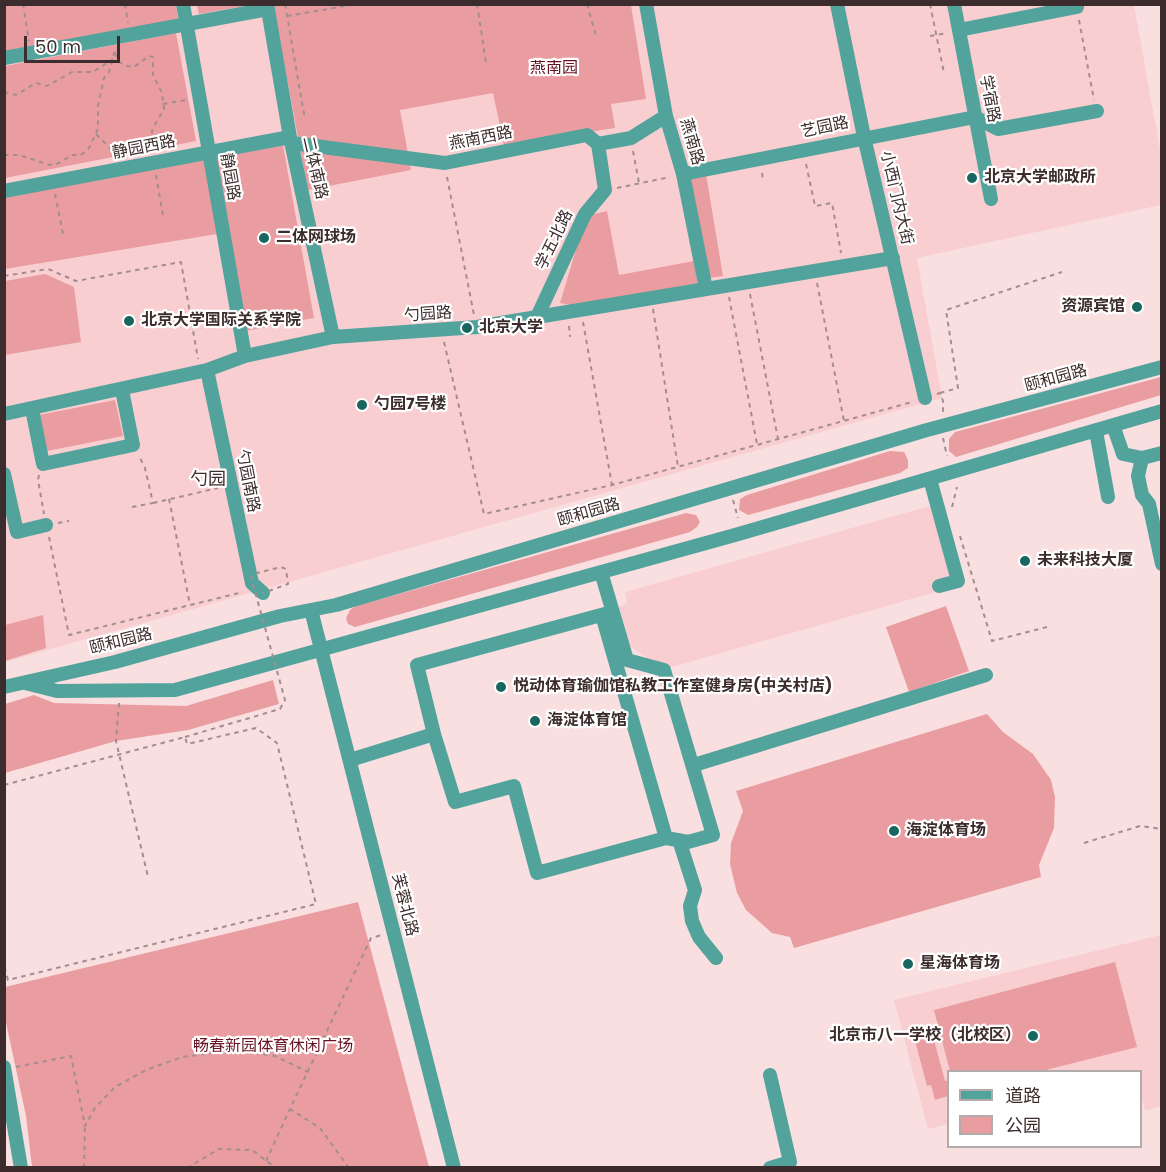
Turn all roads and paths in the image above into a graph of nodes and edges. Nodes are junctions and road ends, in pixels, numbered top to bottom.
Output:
1 (23, 4) edge
2 (125, 4) edge
3 (183, 4) edge
4 (285, 4) edge
5 (357, 4) edge
6 (477, 4) edge
7 (587, 4) edge
8 (646, 4) edge
9 (837, 4) edge
10 (930, 4) edge
11 (954, 4) edge
12 (268, 7) edge
13 (1077, 7) joint
14 (287, 16) junction
15 (187, 25) junction
16 (959, 30) junction
17 (130, 35) junction
18 (938, 35) junction
19 (597, 36) dead end
20 (930, 36) dead end
21 (114, 38) junction
22 (30, 53) junction
23 (115, 53) junction
24 (4, 58) edge
25 (113, 59) junction
26 (486, 63) dead end
27 (944, 73) dead end
28 (5, 92) edge
29 (199, 98) junction
30 (164, 104) junction
31 (1096, 111) joint
32 (666, 116) junction
33 (975, 117) junction
34 (96, 134) junction
35 (864, 137) junction
36 (631, 138) junction
37 (291, 140) junction
38 (598, 144) junction
39 (802, 149) junction
40 (208, 153) junction
41 (4, 156) edge
42 (154, 163) junction
43 (445, 163) junction
44 (122, 165) junction
45 (682, 174) junction
46 (52, 182) junction
47 (639, 183) junction
48 (605, 190) junction
49 (4, 191) edge
50 (991, 199) dead end
51 (163, 216) dead end
52 (63, 234) dead end
53 (893, 258) junction
54 (844, 267) junction
55 (815, 271) junction
56 (1062, 272) dead end
57 (4, 276) edge
58 (747, 282) junction
59 (727, 286) junction
60 (706, 289) junction
61 (651, 298) junction
62 (581, 309) junction
63 (537, 316) junction
64 (477, 327) junction
65 (442, 331) junction
66 (333, 337) junction
67 (245, 356) junction
68 (1161, 367) edge
69 (204, 371) junction
70 (122, 390) junction
71 (940, 393) dead end
72 (925, 398) joint
73 (32, 409) junction
74 (1161, 411) edge
75 (4, 414) edge
76 (844, 421) junction
77 (1113, 425) junction
78 (1096, 431) junction
79 (943, 438) dead end
80 (778, 439) junction
81 (757, 444) junction
82 (134, 445) junction
83 (1161, 453) edge
84 (947, 456) dead end
85 (1142, 458) junction
86 (43, 464) junction
87 (678, 466) junction
88 (4, 474) edge
89 (930, 479) junction
90 (231, 485) junction
91 (612, 485) junction
92 (957, 487) dead end
93 (1108, 497) dead end
94 (170, 499) junction
95 (733, 500) dead end
96 (153, 503) junction
97 (132, 507) dead end
98 (954, 513) dead end
99 (738, 518) dead end
100 (46, 525) junction
101 (10, 533) edge
102 (960, 533) dead end
103 (1161, 564) edge
104 (601, 572) junction
105 (939, 586) dead end
106 (261, 591) junction
107 (190, 605) junction
108 (310, 610) junction
109 (607, 614) junction
110 (1051, 626) dead end
111 (321, 650) junction
112 (986, 675) dead end
113 (23, 682) junction
114 (4, 687) edge
115 (120, 691) junction
116 (435, 734) junction
117 (185, 737) junction
118 (119, 755) junction
119 (350, 760) junction
120 (694, 765) junction
121 (4, 785) edge
122 (1161, 829) edge
123 (673, 839) junction
124 (1084, 843) dead end
125 (148, 877) dead end
126 (393, 932) junction
127 (716, 958) dead end
128 (4, 965) edge
129 (5, 1068) edge
130 (308, 1072) junction
131 (770, 1075) dead end
132 (290, 1109) junction
133 (85, 1126) junction
134 (267, 1161) junction
135 (790, 1165) edge
136 (21, 1167) edge
137 (84, 1167) edge
138 (187, 1167) edge
139 (276, 1167) edge
140 (349, 1167) edge
141 (454, 1167) edge
142 (770, 1167) edge

1 - 22 path
2 - 17 path
3 - 15 street, 静园路
4 - 14 path
5 - 14 path
6 - 26 path
7 - 19 path
8 - 32 street, 燕南路
9 - 35 street, 小西门内大街
10 - 18 path
11 - 16 street, 学宿路
12 - 15 street
12 - 37 street, 二体南路
13 - 16 street
13 - 31 path
14 - 37 path
15 - 17 street
15 - 29 street, 静园路
16 - 33 street, 学宿路
17 - 21 street
18 - 20 path
18 - 27 path
21 - 22 street
21 - 23 path
22 - 24 street
23 - 25 path
23 - 30 path
25 - 28 path
25 - 34 path
29 - 30 path
29 - 40 street, 静园路
30 - 44 path
31 - 33 street
32 - 36 street, 燕南西路
32 - 45 street, 燕南路
33 - 35 street, 艺园路
33 - 50 street, 学宿路
34 - 41 path
34 - 44 path
35 - 39 street, 艺园路
35 - 53 street, 小西门内大街
36 - 38 street, 燕南西路
36 - 47 path
37 - 40 street, 静园西路
37 - 43 street, 燕南西路
37 - 66 street, 二体南路
38 - 43 street, 燕南西路
38 - 48 street
39 - 45 street, 艺园路
39 - 54 path
40 - 42 street, 静园西路
40 - 67 street, 静园路
42 - 44 street, 静园西路
42 - 51 path
43 - 64 path
44 - 46 street, 静园西路
45 - 47 path
45 - 60 street, 燕南路
46 - 49 street, 静园西路
46 - 52 path
47 - 48 path
48 - 63 street, 学五北路
53 - 54 street, 勺园路
53 - 72 street, 小西门内大街
54 - 55 street, 勺园路
55 - 58 street, 勺园路
55 - 76 path
56 - 71 path
57 - 69 path
58 - 59 street, 勺园路
58 - 80 path
59 - 60 street, 勺园路
59 - 81 path
60 - 61 street, 勺园路
61 - 62 street, 勺园路
61 - 87 path
62 - 63 street, 勺园路
62 - 91 path
63 - 64 street, 勺园路
64 - 65 street, 勺园路
65 - 66 street, 勺园路
65 - 91 path
66 - 67 street, 勺园路
67 - 69 street, 勺园路
68 - 108 street, 颐和园路
69 - 70 street, 勺园路
69 - 90 street, 勺园南路
70 - 73 street, 勺园路
70 - 82 street
72 - 76 path
73 - 75 street, 勺园路
73 - 86 street
74 - 77 street, 颐和园路
76 - 80 path
77 - 78 street, 颐和园路
77 - 85 street
78 - 89 street, 颐和园路
78 - 93 street
79 - 84 path
80 - 81 path
81 - 87 path
82 - 86 street
82 - 96 path
83 - 85 street
85 - 103 street
86 - 100 path
87 - 91 path
88 - 101 street
89 - 104 street, 颐和园路
89 - 105 street
90 - 94 path
90 - 106 street, 勺园南路
92 - 98 path
94 - 96 path
94 - 107 path
95 - 99 path
96 - 97 path
100 - 101 street
100 - 107 path
102 - 110 path
104 - 109 street
104 - 111 street, 颐和园路
106 - 107 path
106 - 117 path, bridge
108 - 111 street, 芙蓉北路
108 - 113 street, 颐和园路
109 - 116 street
109 - 120 street
109 - 123 street
111 - 115 street, 颐和园路
111 - 119 street, 芙蓉北路
112 - 120 street
113 - 114 street, 颐和园路
113 - 115 street, 颐和园路
115 - 118 path
116 - 119 street
116 - 123 street
117 - 118 path
117 - 128 path
118 - 121 path
118 - 125 path
119 - 126 street, 芙蓉北路
120 - 123 street
122 - 124 path
123 - 127 street
126 - 130 path
126 - 141 street, 芙蓉北路
129 - 133 path
129 - 136 street
130 - 132 path
130 - 133 path
131 - 135 street
132 - 134 path
132 - 140 path
133 - 137 path
134 - 138 path
134 - 139 path
135 - 142 street

